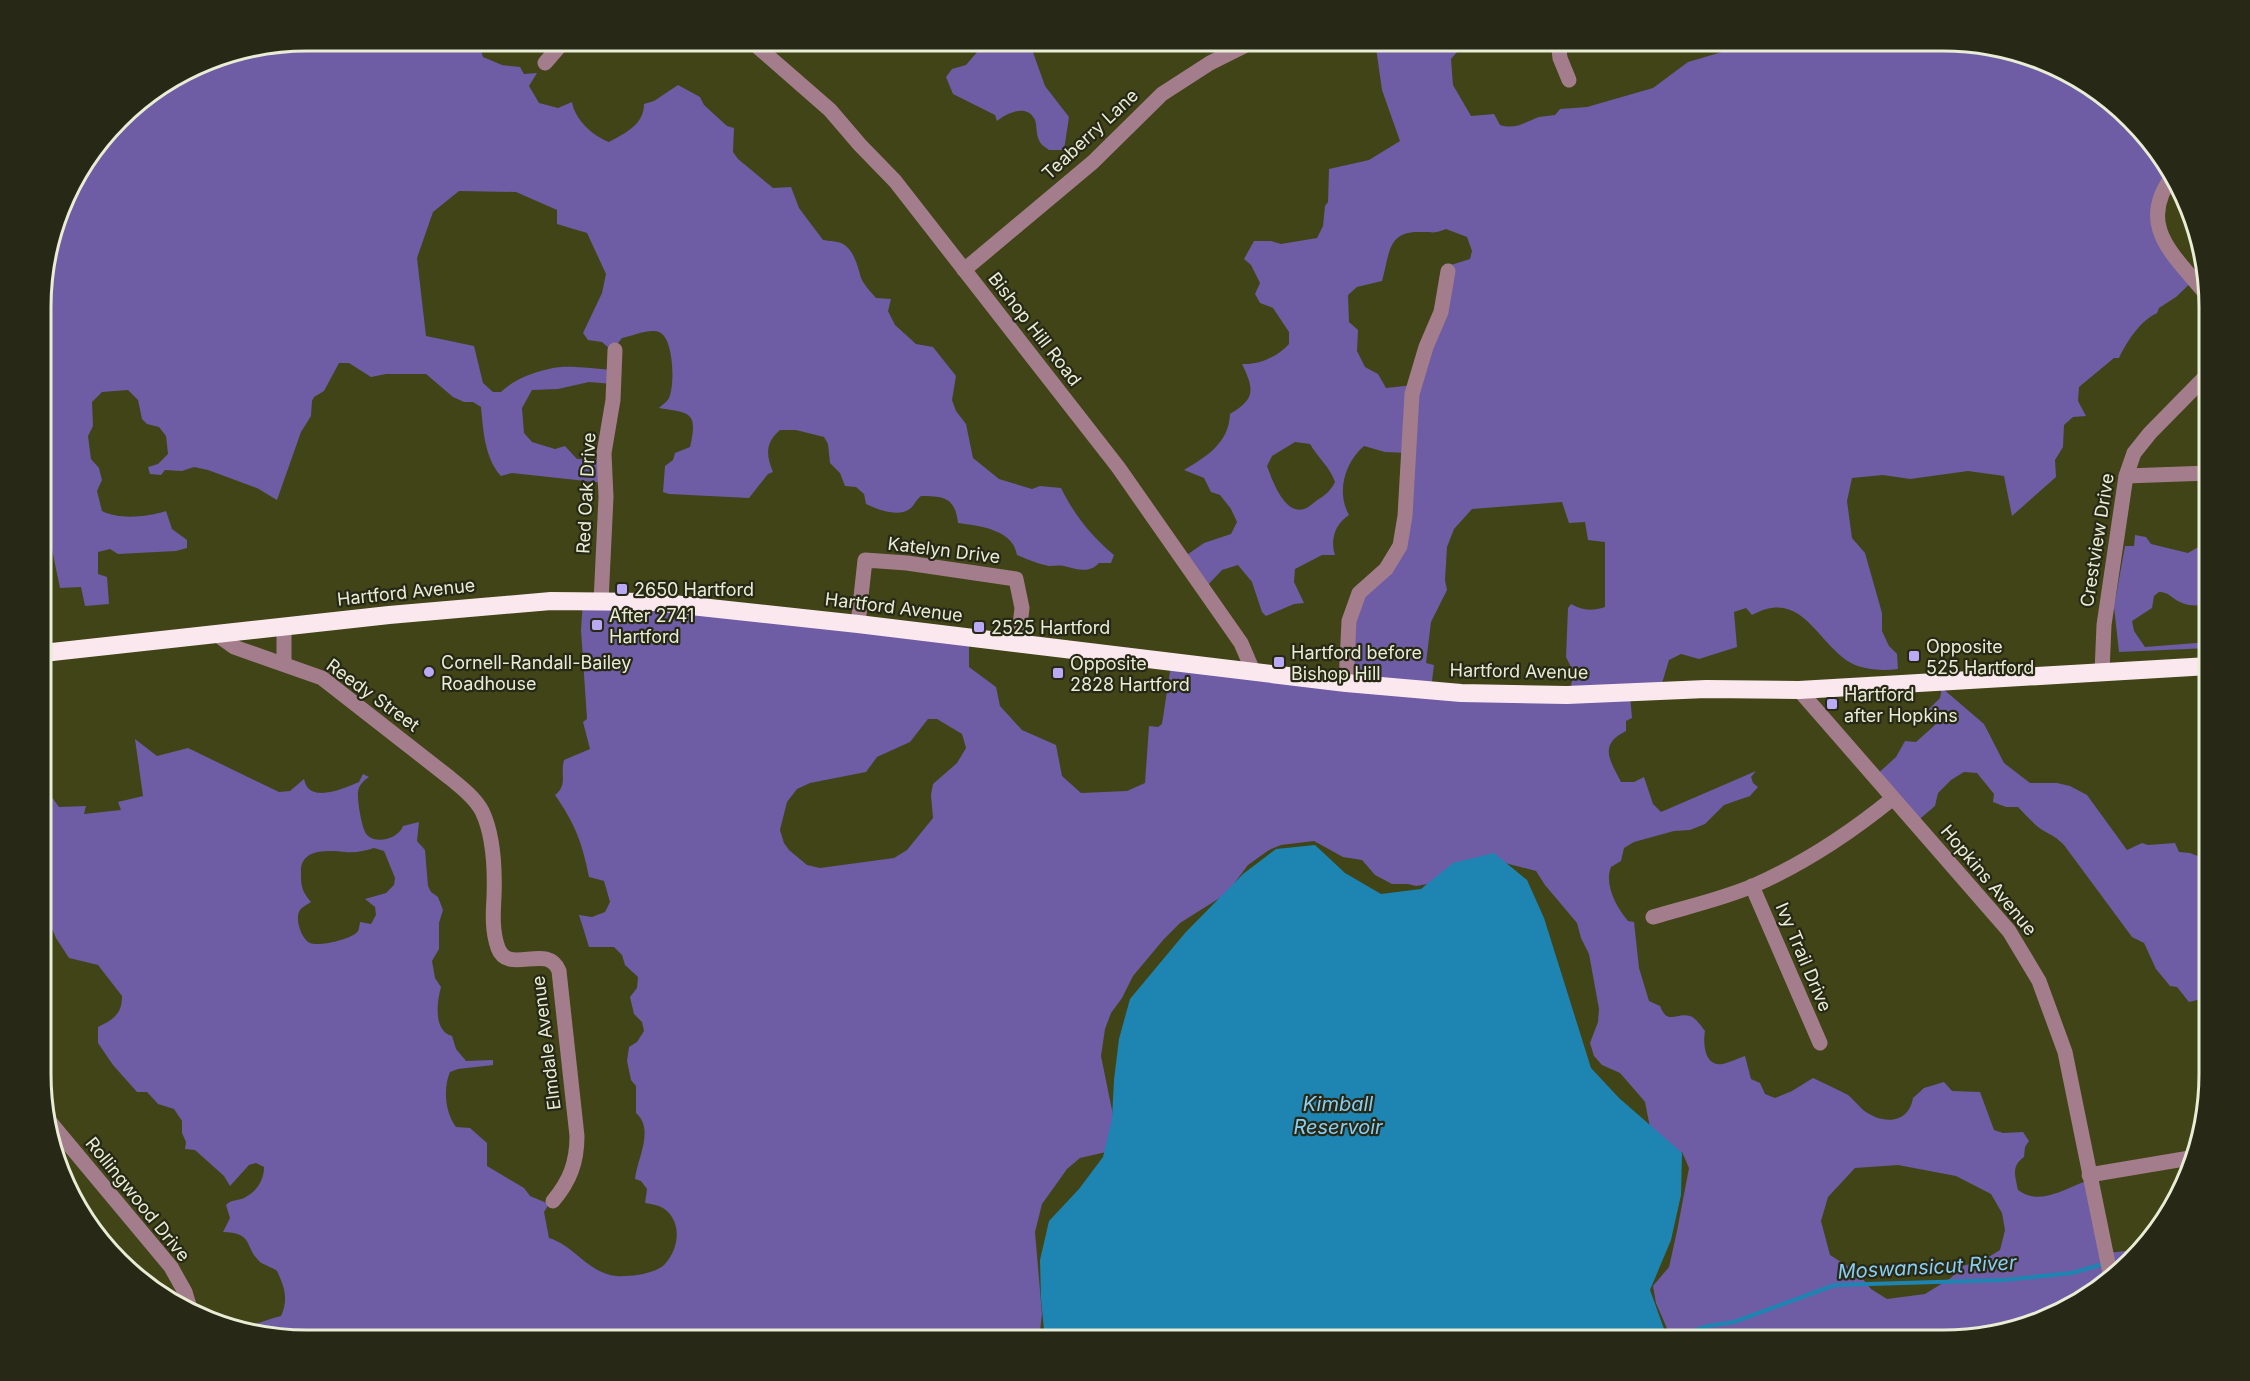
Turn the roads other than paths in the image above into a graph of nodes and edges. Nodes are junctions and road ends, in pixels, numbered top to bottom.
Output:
1 (555, 51) edge
2 (763, 51) edge
3 (1234, 51) edge
4 (1559, 51) edge
5 (545, 63) dead end
6 (1569, 80) dead end
7 (2167, 183) edge
8 (964, 270) junction
9 (1448, 271) dead end
10 (2198, 284) edge
11 (615, 350) dead end
12 (2199, 383) edge
13 (2199, 473) edge
14 (2126, 476) junction
15 (601, 602) junction
16 (858, 624) junction
17 (284, 627) junction
18 (216, 634) junction
19 (1018, 644) junction
20 (51, 652) edge
21 (284, 664) junction
22 (2199, 667) edge
23 (1253, 671) junction
24 (2102, 672) junction
25 (1346, 683) junction
26 (1799, 690) junction
27 (435, 765) joint
28 (1892, 799) junction
29 (1752, 886) junction
30 (1653, 917) dead end
31 (1820, 1043) dead end
32 (58, 1131) edge
33 (2184, 1159) edge
34 (2089, 1175) junction
35 (553, 1201) dead end
36 (2109, 1269) edge
37 (188, 1301) edge

1 - 5 street
2 - 8 street, Bishop Hill Road
3 - 8 street, Teaberry Lane
4 - 6 street
7 - 10 street
8 - 23 street, Bishop Hill Road
9 - 25 street
11 - 15 street, Red Oak Drive
12 - 14 street, Crestview Drive
13 - 14 street
14 - 24 street, Crestview Drive
15 - 16 highway, Hartford Avenue
15 - 17 highway, Hartford Avenue
16 - 19 highway, Hartford Avenue
16 - 19 street, Katelyn Drive
17 - 18 highway, Hartford Avenue
17 - 21 street
18 - 20 highway, Hartford Avenue
18 - 21 street, Reedy Street
19 - 23 highway, Hartford Avenue
21 - 27 street, Reedy Street
22 - 24 highway, Hartford Avenue
23 - 25 highway, Hartford Avenue
24 - 26 highway, Hartford Avenue
25 - 26 highway, Hartford Avenue
26 - 28 street, Hopkins Avenue
27 - 35 street, Elmdale Avenue
28 - 29 street
28 - 34 street, Hopkins Avenue
29 - 30 street
29 - 31 street, Ivy Trail Drive
32 - 37 street, Rollingwood Drive
33 - 34 street
34 - 36 street, Hopkins Avenue

